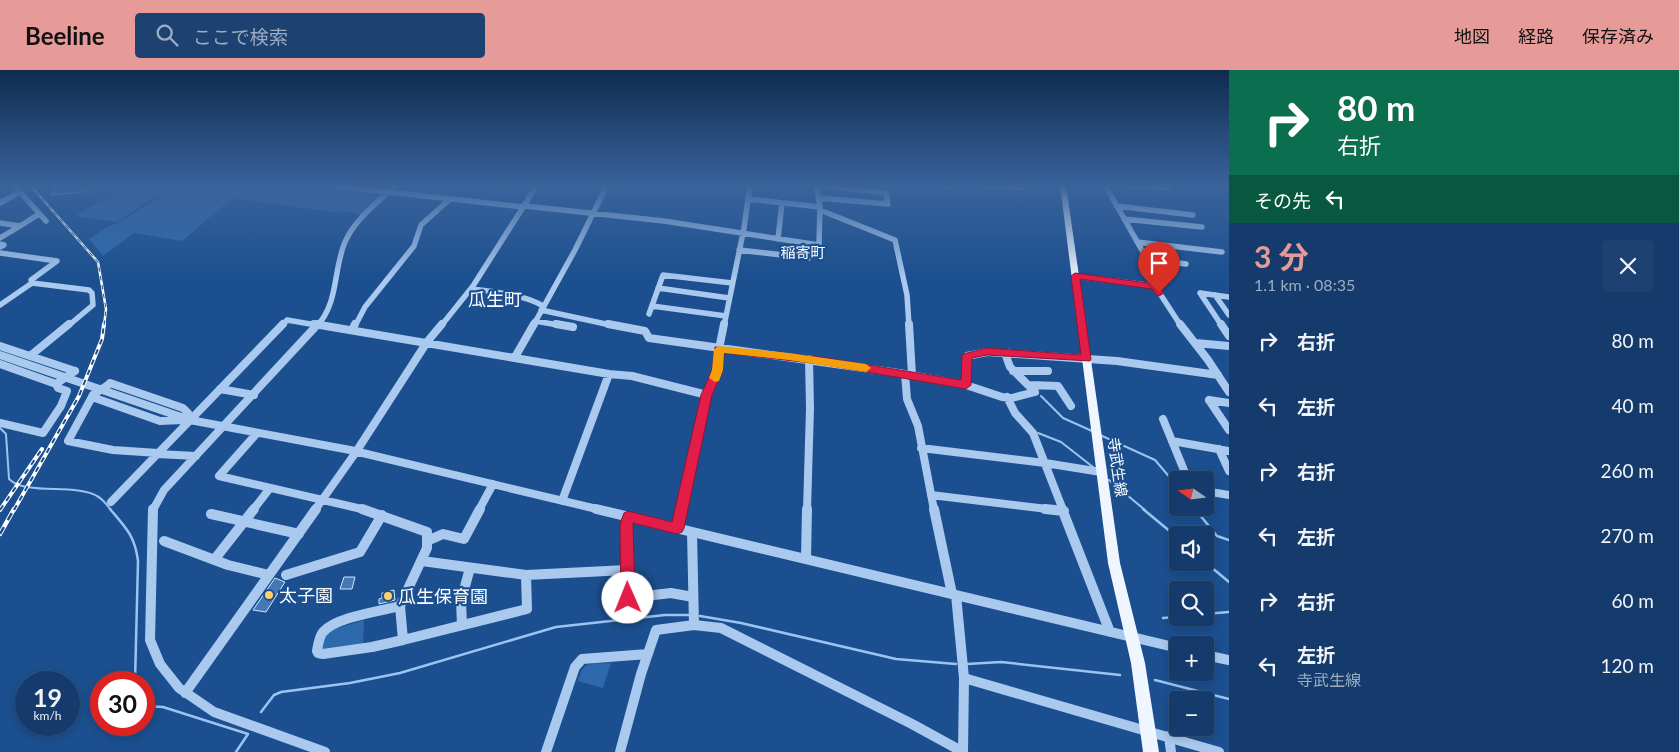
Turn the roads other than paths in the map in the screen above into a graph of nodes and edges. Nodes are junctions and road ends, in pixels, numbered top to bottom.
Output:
1 (35, 217) edge
2 (42, 217) edge
3 (365, 217) edge
4 (431, 217) edge
5 (517, 217) edge
6 (594, 217) edge
7 (623, 217) edge
8 (745, 217) edge
9 (780, 217) edge
10 (820, 217) edge
11 (839, 217) edge
12 (1067, 217) edge
13 (1124, 219) joint
14 (46, 222) dead end
15 (0, 223) edge
16 (20, 226) junction
17 (1202, 227) dead end
18 (742, 234) junction
19 (0, 238) edge
20 (778, 239) junction
21 (1137, 242) junction
22 (739, 250) junction
23 (1222, 252) dead end
24 (0, 253) edge
25 (809, 258) dead end
26 (1145, 258) junction
27 (1186, 264) dead end
28 (1075, 276) junction
29 (32, 283) junction
30 (732, 283) junction
31 (1155, 286) junction
32 (658, 288) junction
33 (472, 289) junction
34 (1215, 295) junction
35 (1229, 296) edge
36 (729, 298) junction
37 (0, 306) edge
38 (652, 306) junction
39 (542, 308) junction
40 (1212, 311) junction
41 (1228, 313) edge
42 (649, 314) dead end
43 (726, 316) junction
44 (534, 321) junction
45 (318, 325) junction
46 (574, 327) dead end
47 (352, 330) junction
48 (1229, 336) edge
49 (427, 342) junction
50 (1196, 342) junction
51 (0, 346) edge
52 (1229, 346) edge
53 (719, 349) junction
54 (1009, 353) junction
55 (0, 355) edge
56 (30, 356) junction
57 (515, 357) junction
58 (809, 359) junction
59 (1086, 359) junction
60 (0, 364) edge
61 (9, 367) junction
62 (1013, 371) junction
63 (1048, 371) dead end
64 (0, 374) edge
65 (609, 374) junction
66 (909, 375) junction
67 (1218, 375) junction
68 (56, 384) junction
69 (966, 385) junction
70 (1029, 386) junction
71 (220, 390) junction
72 (1229, 392) edge
73 (254, 395) junction
74 (707, 395) junction
75 (93, 396) junction
76 (1007, 398) junction
77 (1229, 403) edge
78 (1071, 406) dead end
79 (1163, 419) dead end
80 (188, 420) junction
81 (0, 423) edge
82 (223, 428) junction
83 (1229, 430) edge
84 (257, 432) junction
85 (1172, 441) junction
86 (921, 448) junction
87 (1219, 450) junction
88 (1229, 451) edge
89 (356, 452) junction
90 (157, 453) junction
91 (196, 456) junction
92 (1045, 463) junction
93 (1229, 470) edge
94 (1184, 471) edge
95 (1101, 472) junction
96 (492, 484) junction
97 (270, 488) junction
98 (1214, 493) edge
99 (931, 495) junction
100 (1229, 496) edge
101 (323, 499) junction
102 (562, 501) junction
103 (110, 502) dead end
104 (1064, 511) junction
105 (211, 514) dead end
106 (382, 515) junction
107 (628, 517) junction
108 (244, 521) junction
109 (677, 528) junction
110 (692, 532) junction
111 (299, 534) junction
112 (164, 541) dead end
113 (427, 541) junction
114 (806, 559) junction
115 (214, 560) junction
116 (422, 561) junction
117 (470, 568) junction
118 (627, 570) junction
119 (269, 574) junction
120 (286, 575) dead end
121 (526, 575) junction
122 (954, 595) junction
123 (693, 596) junction
124 (400, 606) junction
125 (462, 625) junction
126 (694, 625) junction
127 (1110, 632) junction
128 (1132, 637) junction
129 (403, 640) junction
130 (1169, 646) edge
131 (648, 654) junction
132 (1214, 657) edge
133 (1229, 660) edge
134 (964, 678) junction
135 (186, 693) junction
136 (1168, 736) junction
137 (1150, 743) edge
138 (325, 752) edge
139 (546, 752) edge
140 (620, 752) edge
141 (963, 752) edge
142 (1171, 752) edge
143 (1220, 752) edge

1 - 16 street
2 - 14 street
3 - 45 street
4 - 47 street
5 - 33 street
6 - 39 street
7 - 18 street
8 - 18 street
9 - 20 street
10 - 20 street
11 - 66 street
12 - 28 main road, 寺武生線
13 - 17 street
13 - 21 street
15 - 16 street
16 - 19 street
18 - 20 street
18 - 22 street
21 - 23 street
21 - 26 street
22 - 25 street
22 - 30 street
24 - 29 street
26 - 27 street
26 - 31 street
28 - 31 street
28 - 59 main road, 寺武生線
29 - 37 street
29 - 56 street
30 - 32 street
30 - 36 street
31 - 50 street
32 - 36 street
32 - 38 street
33 - 39 street
33 - 49 street
34 - 35 street
34 - 40 street
34 - 41 street
36 - 43 street
38 - 42 street
38 - 43 street
39 - 44 street
39 - 53 street
40 - 41 street
40 - 48 street
43 - 53 street
44 - 46 street
44 - 57 street
45 - 47 street
45 - 71 street
45 - 73 street
47 - 49 street
49 - 57 street
49 - 89 street
50 - 52 street
50 - 67 street
51 - 56 street
53 - 58 street
53 - 74 street
54 - 59 street
54 - 62 street
54 - 69 street
55 - 80 street
56 - 68 street, bridge
57 - 65 street
58 - 66 street
58 - 114 street
59 - 67 street
59 - 95 main road, 寺武生線
60 - 61 street
61 - 64 street
61 - 68 street
62 - 63 street
62 - 70 street
65 - 74 street
65 - 102 street
66 - 69 street
66 - 86 street
67 - 72 street
68 - 81 street
69 - 76 street
70 - 76 street
70 - 78 street
71 - 73 street
71 - 80 street
73 - 82 street
74 - 109 street
75 - 80 street
75 - 80 street, bridge
75 - 90 street
76 - 92 street
77 - 83 street
79 - 85 street
80 - 82 street
80 - 90 street
82 - 84 street
82 - 91 street
84 - 89 street
84 - 97 street
85 - 87 street
85 - 94 street
86 - 92 street
86 - 99 street
87 - 88 street
87 - 93 street
89 - 96 street
89 - 101 street
90 - 91 street
90 - 103 street
91 - 135 street
92 - 95 street
92 - 104 street
95 - 128 main road, 寺武生線
96 - 102 street
96 - 113 street
97 - 101 street
97 - 108 street
98 - 100 street
99 - 104 street
99 - 122 street
101 - 106 street
101 - 111 street
102 - 107 street
104 - 127 street
105 - 108 street
106 - 113 street
106 - 120 street
107 - 109 street
107 - 118 street
108 - 111 street
108 - 115 street
109 - 110 street
110 - 114 street
110 - 123 street
111 - 119 street
112 - 115 street
113 - 116 street
114 - 122 street
115 - 119 street
116 - 117 street
116 - 124 street
117 - 121 street
117 - 125 street
118 - 121 street
118 - 123 street
119 - 135 street
121 - 125 street
122 - 127 street
122 - 134 street
123 - 126 street
124 - 129 street
124 - 129 street
125 - 129 street
126 - 131 street
126 - 141 street
127 - 128 street
128 - 130 street
128 - 137 main road, 寺武生線
131 - 139 street
131 - 140 street
132 - 133 street
134 - 137 street
134 - 141 street
135 - 138 street
136 - 137 street
136 - 142 street
136 - 143 street

